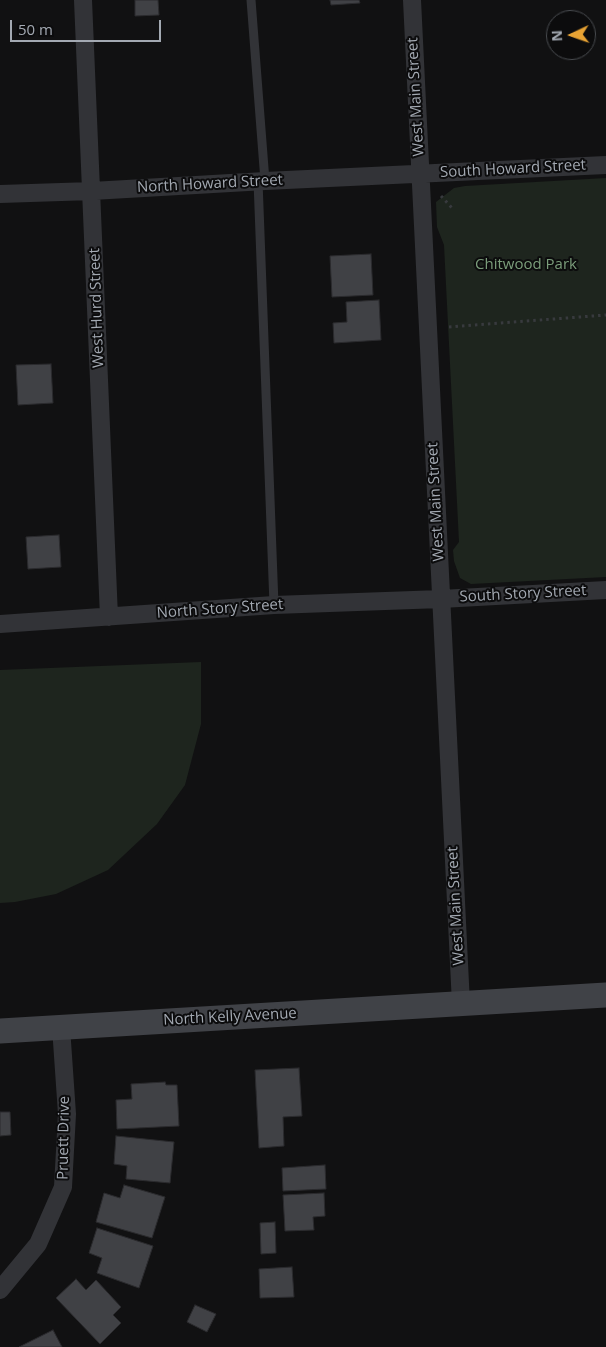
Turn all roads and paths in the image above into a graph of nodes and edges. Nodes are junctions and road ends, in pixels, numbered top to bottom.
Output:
1 (83, 0) edge
2 (251, 0) edge
3 (412, 0) edge
4 (606, 165) edge
5 (420, 173) junction
6 (262, 181) junction
7 (92, 191) junction
8 (0, 194) edge
9 (606, 314) edge
10 (449, 327) dead end
11 (606, 590) edge
12 (441, 598) junction
13 (274, 604) junction
14 (109, 617) junction
15 (0, 624) edge
16 (606, 995) edge
17 (460, 1004) junction
18 (61, 1027) junction
19 (0, 1031) edge
20 (0, 1290) edge

1 - 7 street, West Hurd Street
2 - 6 lane
3 - 5 street, West Main Street
4 - 5 street, South Howard Street
5 - 6 street, North Howard Street
5 - 12 street, West Main Street
6 - 7 street, North Howard Street
6 - 13 lane
7 - 8 street, North Howard Street
7 - 14 street, West Hurd Street
9 - 10 path
11 - 12 street, South Story Street
12 - 13 street, North Story Street
12 - 17 street, West Main Street
13 - 14 street, North Story Street
14 - 15 street, North Story Street
16 - 17 main road, North Kelly Avenue
17 - 18 main road, North Kelly Avenue
18 - 19 main road, North Kelly Avenue
18 - 20 street, Pruett Drive

